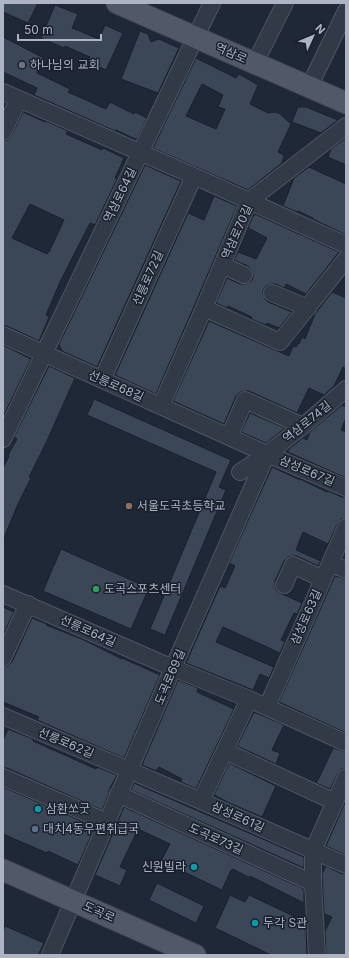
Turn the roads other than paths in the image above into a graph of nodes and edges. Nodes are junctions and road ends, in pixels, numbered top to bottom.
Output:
1 (117, 3) edge
2 (212, 3) edge
3 (285, 3) edge
4 (346, 10) edge
5 (195, 37) junction
6 (255, 63) junction
7 (309, 87) junction
8 (3, 92) edge
9 (19, 99) junction
10 (346, 103) edge
11 (346, 126) edge
12 (3, 132) edge
13 (140, 152) junction
14 (194, 176) junction
15 (249, 201) junction
16 (346, 245) edge
17 (346, 259) edge
18 (222, 265) junction
19 (244, 275) dead end
20 (272, 293) dead end
21 (204, 308) junction
22 (308, 308) junction
23 (3, 335) edge
24 (43, 353) junction
25 (102, 380) junction
26 (346, 389) edge
27 (161, 406) junction
28 (303, 426) junction
29 (229, 436) junction
30 (3, 439) edge
31 (268, 454) junction
32 (240, 472) dead end
33 (346, 488) edge
34 (346, 527) edge
35 (330, 563) junction
36 (346, 570) edge
37 (323, 579) junction
38 (284, 585) dead end
39 (3, 594) edge
40 (28, 604) junction
41 (3, 658) edge
42 (173, 668) junction
43 (249, 700) junction
44 (267, 707) junction
45 (5, 721) edge
46 (346, 743) edge
47 (225, 750) junction
48 (130, 770) junction
49 (3, 777) edge
50 (346, 777) edge
51 (118, 794) junction
52 (201, 801) junction
53 (335, 802) junction
54 (107, 822) junction
55 (313, 851) junction
56 (346, 865) edge
57 (3, 870) edge
58 (313, 883) junction
59 (73, 901) junction
60 (50, 955) edge
61 (195, 955) edge
62 (317, 955) edge

1 - 5 main road, 역삼로
2 - 5 street, 역삼로64길
3 - 6 street
4 - 7 street
5 - 6 main road, 역삼로
5 - 13 street, 역삼로64길
6 - 7 main road, 역삼로
7 - 10 main road, 역삼로
8 - 9 street
9 - 12 street
9 - 13 street
11 - 15 street, 역삼로70길
13 - 14 street
13 - 24 street, 역삼로64길
14 - 15 street
14 - 25 street, 선릉로72길
15 - 16 street
15 - 18 street, 역삼로70길
17 - 22 street
18 - 19 street
18 - 21 street, 역삼로70길
20 - 22 street
21 - 22 street
21 - 27 street, 역삼로70길
23 - 24 street, 선릉로68길
24 - 25 street, 선릉로68길
24 - 30 street, 역삼로64길
25 - 27 street, 선릉로68길
26 - 28 street, 역삼로74길
27 - 29 street, 선릉로68길
28 - 29 street
28 - 31 street, 역삼로74길
29 - 31 street, 선릉로68길
31 - 32 street, 역삼로74길
31 - 33 street, 삼성로67길
31 - 42 street, 도곡로69길
34 - 35 street, 삼성로63길
35 - 36 street
35 - 37 street, 삼성로63길
37 - 38 street
37 - 44 street, 삼성로63길
39 - 40 street, 선릉로64길
40 - 41 street
40 - 42 street, 선릉로64길
42 - 43 street
42 - 48 street, 도곡로69길
43 - 44 street
43 - 47 street
44 - 46 street
45 - 48 street, 선릉로62길
47 - 52 street
47 - 53 street
48 - 51 street, 도곡로69길
48 - 52 street, 삼성로61길
49 - 54 street
50 - 53 street
51 - 54 street, 도곡로69길
51 - 58 street, 도곡로73길
52 - 55 street, 삼성로61길
53 - 55 street
54 - 59 street, 도곡로69길
55 - 56 street, 삼성로61길
55 - 58 street
57 - 59 main road, 도곡로
58 - 62 street
59 - 60 street, 도곡로69길
59 - 61 main road, 도곡로

